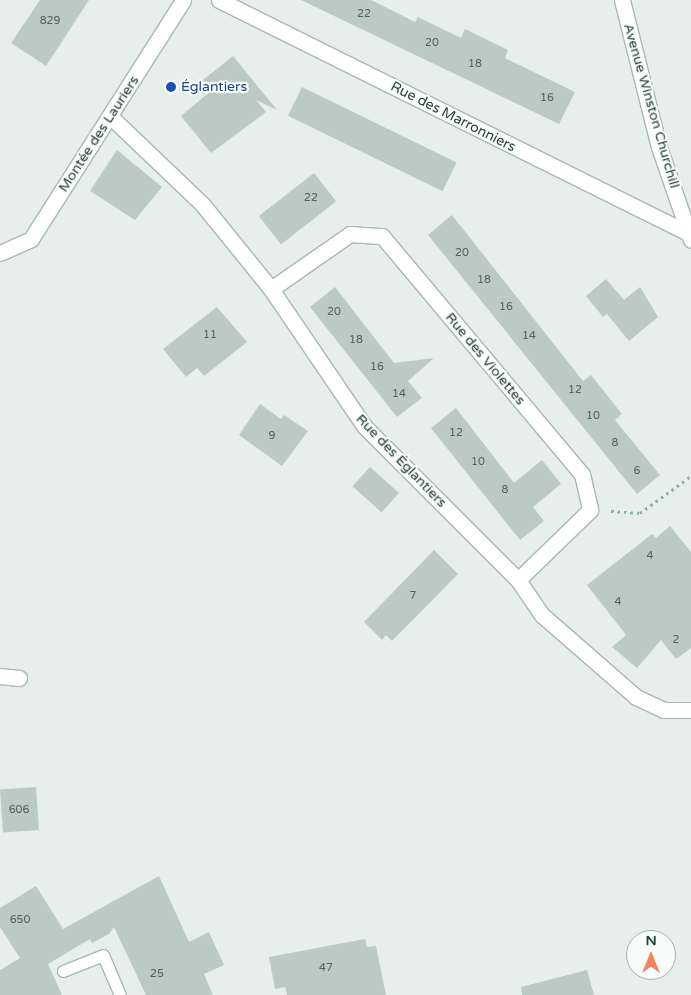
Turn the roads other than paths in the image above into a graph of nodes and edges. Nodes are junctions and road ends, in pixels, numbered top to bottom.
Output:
1 (183, 0) edge
2 (219, 0) edge
3 (622, 0) edge
4 (110, 117) junction
5 (690, 237) edge
6 (0, 253) edge
7 (271, 289) junction
8 (518, 580) junction
9 (0, 676) edge
10 (19, 678) dead end
11 (691, 710) edge
12 (64, 971) dead end
13 (120, 995) edge

1 - 4 street, Montée des Lauriers
2 - 5 street, Rue des Marronniers
3 - 5 street, Avenue Winston Churchill
4 - 6 street, Montée des Lauriers
4 - 7 street, Rue des Églantiers
7 - 8 street, Rue des Églantiers
7 - 8 street, Rue des Violettes
8 - 11 street, Rue des Églantiers
9 - 10 street
12 - 13 lane

